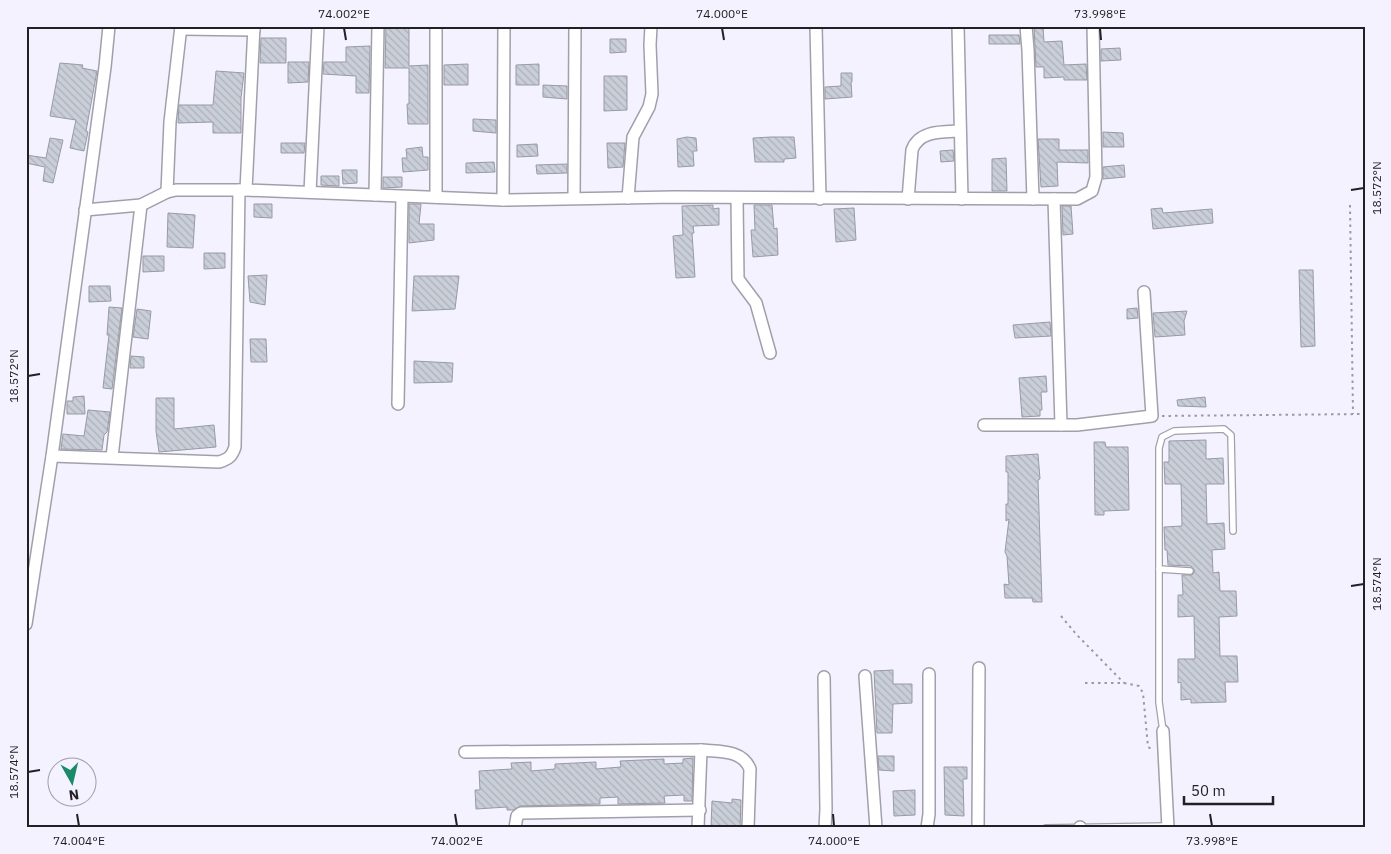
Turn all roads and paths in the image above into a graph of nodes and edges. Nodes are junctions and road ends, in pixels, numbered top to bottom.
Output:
1 (109, 26) edge
2 (318, 26) edge
3 (378, 26) edge
4 (436, 26) edge
5 (504, 26) edge
6 (575, 26) edge
7 (652, 26) edge
8 (816, 26) edge
9 (958, 26) edge
10 (1026, 26) edge
11 (1093, 26) edge
12 (181, 28) edge
13 (254, 28) edge
14 (960, 130) junction
15 (243, 190) junction
16 (167, 192) junction
17 (310, 192) junction
18 (376, 195) junction
19 (402, 197) junction
20 (436, 197) junction
21 (574, 198) junction
22 (628, 198) junction
23 (737, 198) junction
24 (820, 199) junction
25 (908, 199) junction
26 (962, 199) junction
27 (1032, 199) junction
28 (1054, 199) junction
29 (502, 200) junction
30 (140, 205) junction
31 (1350, 205) dead end
32 (85, 210) junction
33 (1144, 292) dead end
34 (770, 353) dead end
35 (398, 404) dead end
36 (1353, 414) junction
37 (1365, 414) edge
38 (1152, 416) junction
39 (984, 425) dead end
40 (1061, 425) junction
41 (52, 456) junction
42 (112, 458) junction
43 (1233, 530) dead end
44 (1159, 570) junction
45 (1190, 571) dead end
46 (1061, 616) dead end
47 (26, 624) edge
48 (979, 668) dead end
49 (929, 674) dead end
50 (865, 676) dead end
51 (824, 678) dead end
52 (1085, 683) dead end
53 (1124, 683) junction
54 (1163, 731) joint
55 (701, 750) junction
56 (1163, 751) junction
57 (465, 752) dead end
58 (700, 810) junction
59 (1168, 827) edge
60 (515, 828) edge
61 (698, 828) edge
62 (748, 828) edge
63 (825, 828) edge
64 (876, 828) edge
65 (927, 828) edge
66 (978, 828) edge
67 (1046, 828) edge
68 (1080, 828) edge

1 - 32 street
2 - 17 street
3 - 18 street
4 - 20 street
5 - 29 street
6 - 21 street
7 - 22 street
8 - 24 street
9 - 14 street
10 - 27 street
11 - 28 street
12 - 13 street
12 - 16 street
13 - 15 street
14 - 25 street
14 - 26 street
15 - 16 street
15 - 17 street
15 - 42 street
16 - 30 street
17 - 18 street
18 - 19 street
19 - 20 street
19 - 35 street
20 - 29 street
21 - 22 street
21 - 29 street
22 - 23 street
23 - 24 street
23 - 34 street
24 - 25 street
25 - 26 street
26 - 27 street
27 - 28 street
28 - 40 street
30 - 32 street
30 - 42 street
31 - 36 path
32 - 41 street
33 - 38 street
36 - 37 path
36 - 38 path
38 - 40 street
39 - 40 street
41 - 42 street
41 - 47 street
43 - 44 lane
44 - 45 lane
44 - 54 lane
46 - 53 path
48 - 66 street
49 - 65 street
50 - 64 street
51 - 63 street
52 - 53 path
53 - 56 path
54 - 56 street
55 - 57 street
55 - 58 street
55 - 62 street
56 - 59 street
58 - 60 street
58 - 61 street
59 - 68 lane
67 - 68 lane

